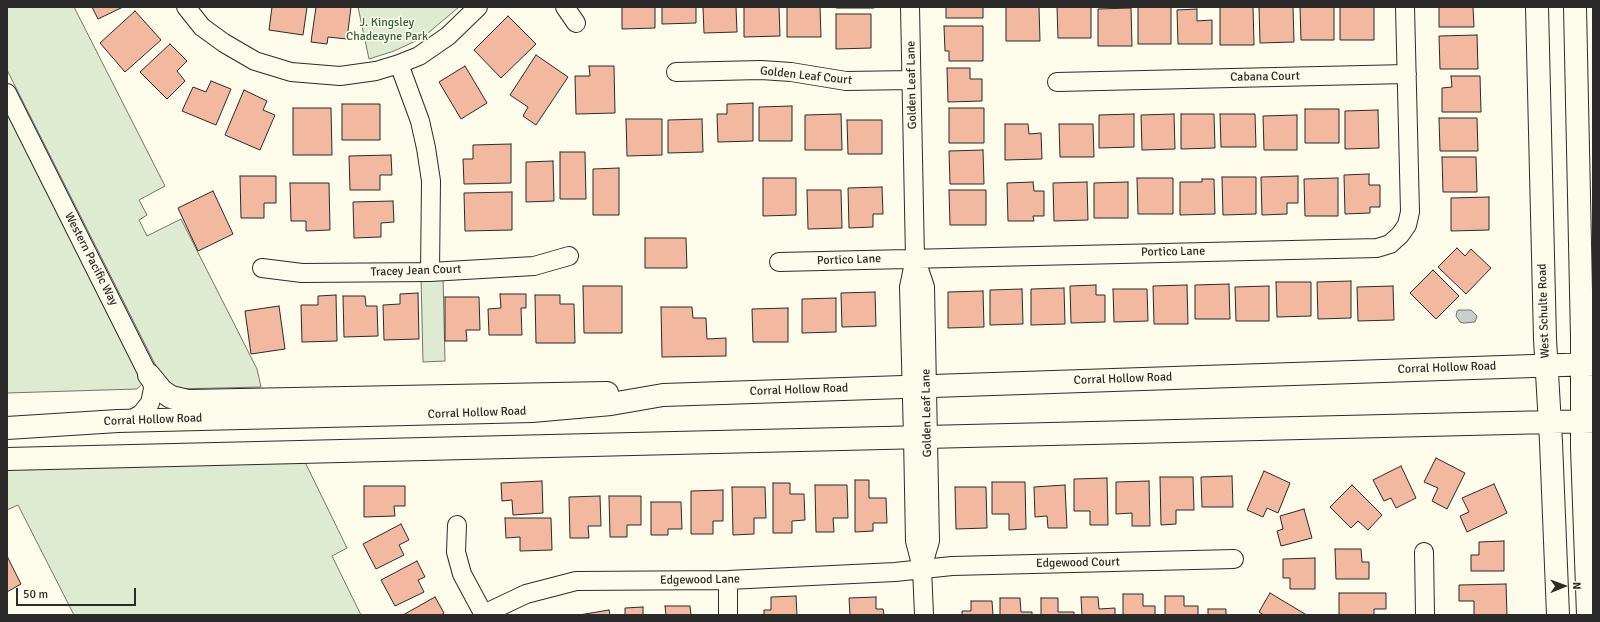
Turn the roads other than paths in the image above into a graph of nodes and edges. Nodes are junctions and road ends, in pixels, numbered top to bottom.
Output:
1 (186, 7) edge
2 (478, 7) edge
3 (565, 7) edge
4 (910, 7) edge
5 (1405, 7) edge
6 (1537, 7) edge
7 (1575, 7) edge
8 (576, 22) dead end
9 (399, 64) junction
10 (676, 72) dead end
11 (1407, 74) junction
12 (911, 80) junction
13 (1057, 82) dead end
14 (7, 93) edge
15 (569, 256) dead end
16 (915, 258) junction
17 (779, 262) dead end
18 (262, 268) dead end
19 (430, 272) junction
20 (1588, 364) edge
21 (1546, 365) junction
22 (149, 375) junction
23 (919, 386) junction
24 (662, 395) junction
25 (129, 421) junction
26 (1587, 421) edge
27 (1550, 422) junction
28 (70, 424) junction
29 (7, 428) edge
30 (920, 437) junction
31 (72, 458) junction
32 (7, 459) edge
33 (457, 525) dead end
34 (1424, 552) dead end
35 (1234, 559) dead end
36 (922, 568) junction
37 (728, 580) junction
38 (484, 615) edge
39 (728, 615) edge
40 (924, 615) edge
41 (1425, 615) edge
42 (1558, 615) edge
43 (1588, 615) edge

1 - 9 street
2 - 9 street
3 - 8 street
4 - 12 street, Golden Leaf Lane
5 - 11 street
6 - 21 main road, West Schulte Road
7 - 20 main road
9 - 19 street
10 - 12 street, Golden Leaf Court
11 - 13 street, Cabana Court
11 - 16 street, Portico Lane
12 - 16 street, Golden Leaf Lane
14 - 22 street, Western Pacific Way
15 - 19 street, Tracey Jean Court
16 - 17 street, Portico Lane
16 - 23 street, Golden Leaf Lane
18 - 19 street, Tracey Jean Court
20 - 21 main road, Corral Hollow Road
20 - 26 main road
21 - 23 main road, Corral Hollow Road
21 - 27 main road, West Schulte Road
22 - 24 main road
22 - 25 street, Western Pacific Way
23 - 24 main road, Corral Hollow Road
23 - 30 street, Golden Leaf Lane
24 - 25 main road, Corral Hollow Road
25 - 28 main road, Corral Hollow Road
26 - 27 main road
26 - 43 main road
27 - 30 main road
27 - 42 main road, West Schulte Road
28 - 29 main road, Corral Hollow Road
28 - 31 main road
30 - 31 main road
30 - 36 street, Golden Leaf Lane
31 - 32 main road
33 - 38 street
34 - 41 street
35 - 36 street, Edgewood Court
36 - 37 street, Edgewood Lane
36 - 40 street, Golden Leaf Lane
37 - 38 street, Edgewood Lane
37 - 39 street

